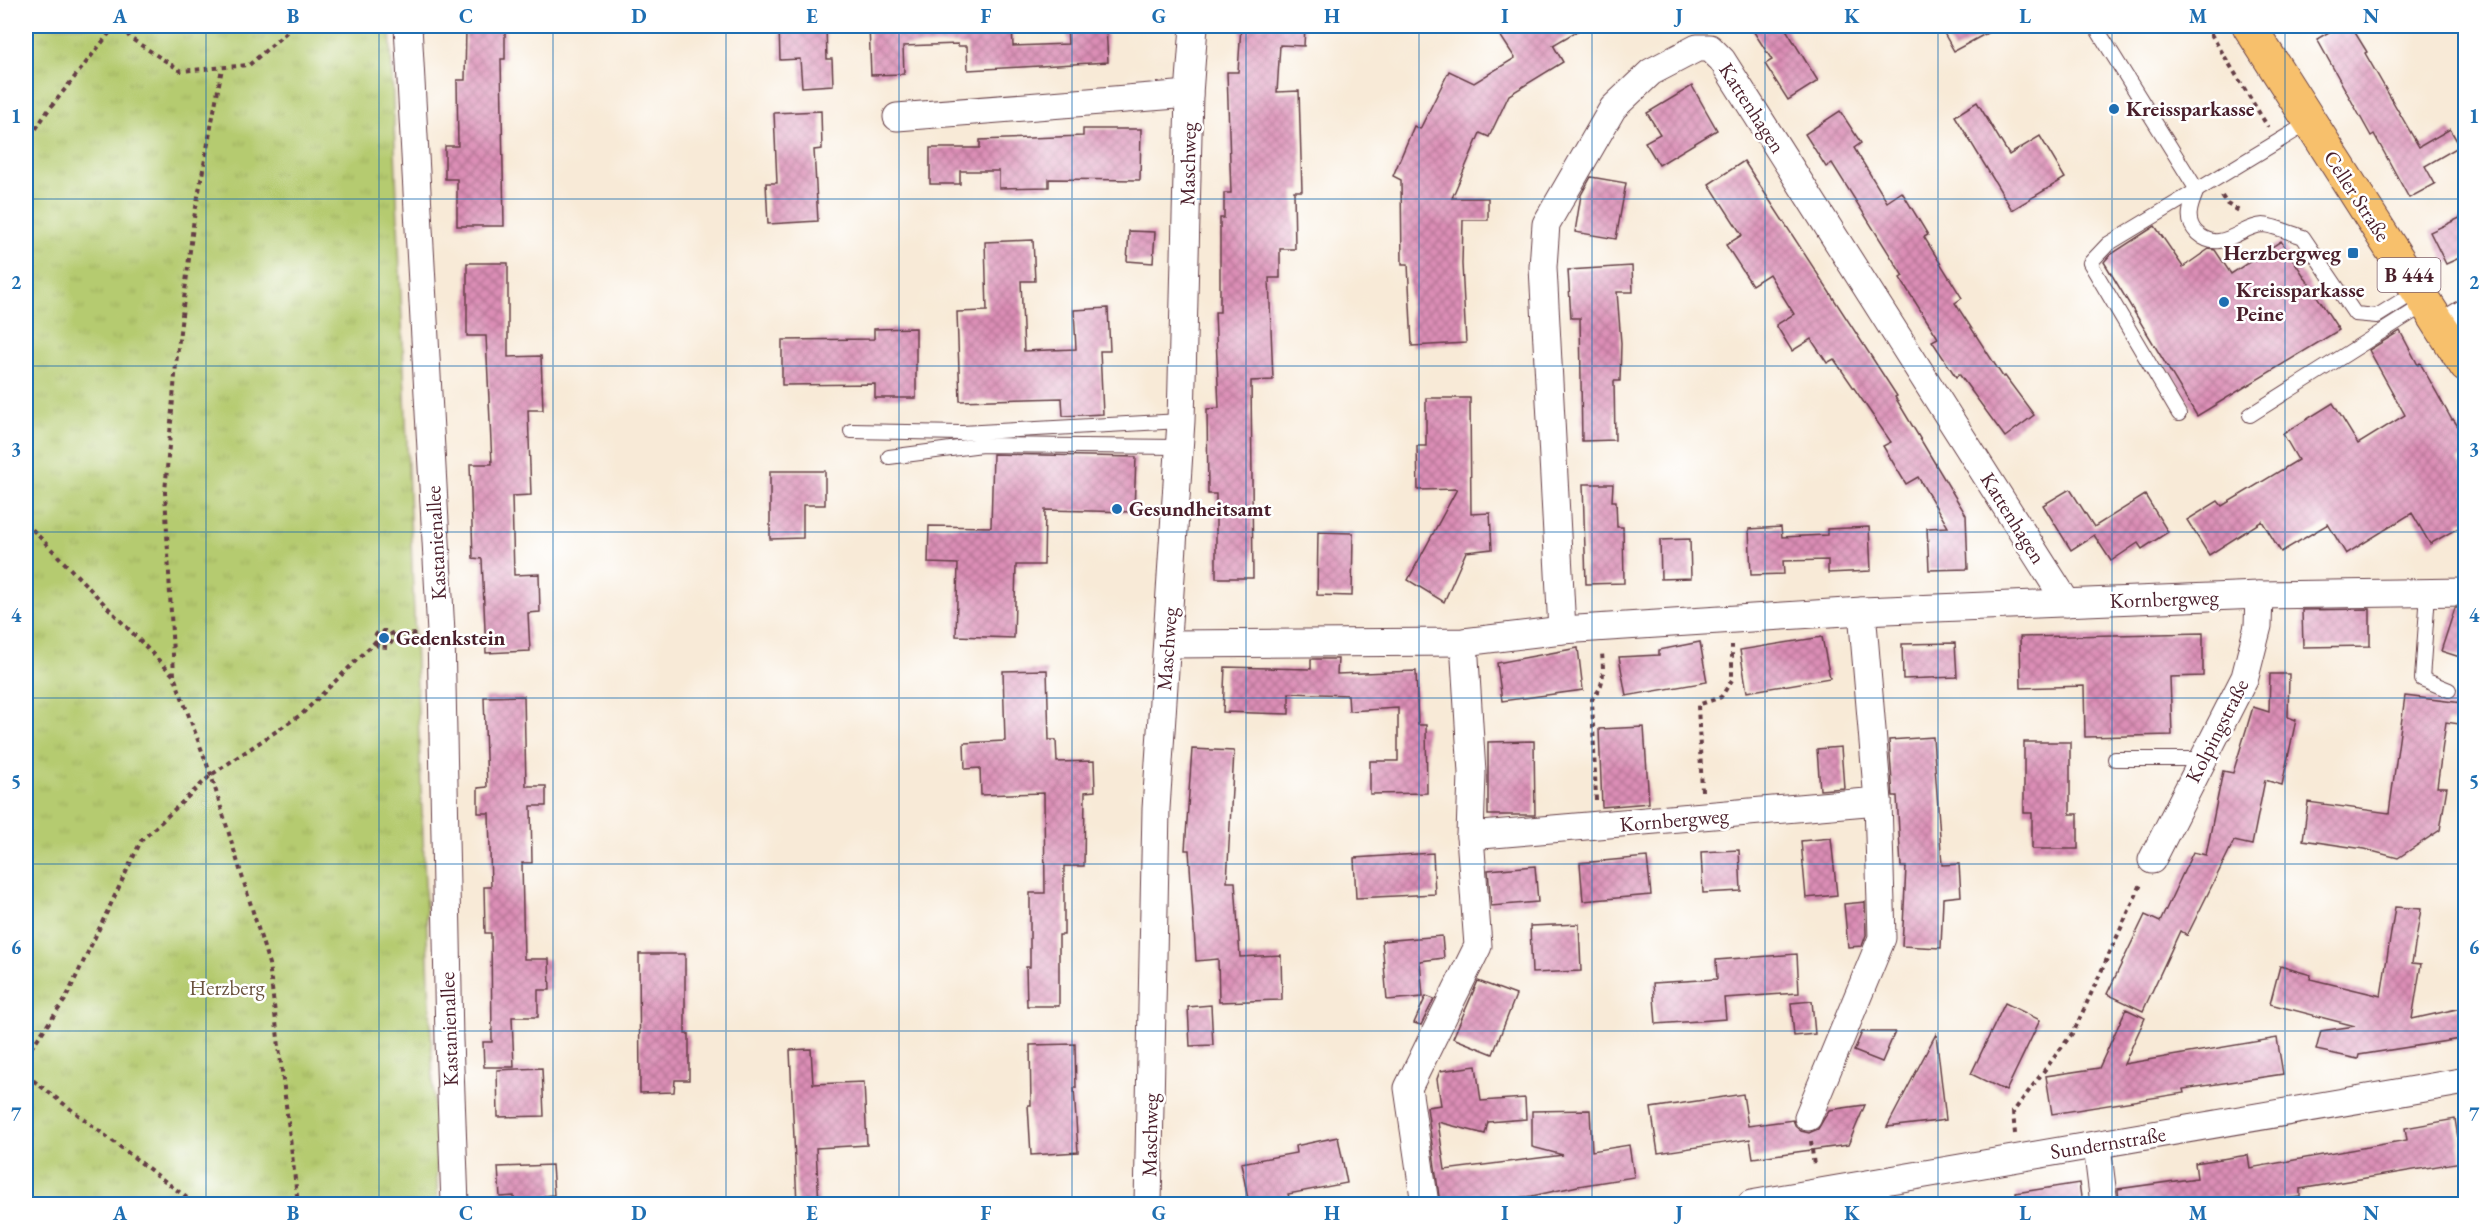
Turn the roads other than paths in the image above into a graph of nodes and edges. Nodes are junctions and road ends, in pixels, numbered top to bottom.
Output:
1 (408, 26) edge
2 (1194, 26) edge
3 (2095, 26) edge
4 (2249, 26) edge
5 (1189, 94) junction
6 (897, 117) dead end
7 (2310, 122) junction
8 (2197, 190) junction
9 (2438, 308) edge
10 (2466, 366) edge
11 (2179, 414) dead end
12 (2250, 416) dead end
13 (1181, 421) junction
14 (851, 431) dead end
15 (1179, 447) junction
16 (889, 457) dead end
17 (2466, 592) edge
18 (2428, 593) junction
19 (2259, 595) junction
20 (2067, 603) junction
21 (1862, 611) junction
22 (1562, 630) junction
23 (1464, 642) junction
24 (1168, 644) junction
25 (2449, 690) dead end
26 (2115, 759) dead end
27 (2202, 759) junction
28 (1878, 801) junction
29 (1470, 836) junction
30 (2152, 860) road end
31 (2466, 1081) edge
32 (1808, 1117) road end
33 (2097, 1146) junction
34 (455, 1204) edge
35 (1148, 1204) edge
36 (1425, 1204) edge
37 (1751, 1204) edge
38 (2104, 1204) edge

1 - 34 street, Kastanienallee
2 - 5 street, Maschweg
3 - 8 lane
4 - 7 main road, Celler Straße / B 444
5 - 6 street, Maschweg
5 - 13 street, Maschweg
7 - 8 lane
7 - 9 main road, Celler Straße / B 444
8 - 9 lane
8 - 11 lane
9 - 10 main road, Celler Straße / B 444
9 - 12 lane
13 - 14 lane
13 - 15 street, Maschweg
15 - 16 lane
15 - 24 street, Maschweg
17 - 18 street, Kornbergweg
18 - 19 street, Kornbergweg
18 - 25 lane
19 - 20 street, Kornbergweg
19 - 27 street, Kolpingstraße
20 - 21 street, Kornbergweg
20 - 22 street, Kattenhagen
21 - 22 street, Kornbergweg
21 - 28 street
22 - 23 street, Kornbergweg
23 - 24 street, Kornbergweg
23 - 29 street
24 - 35 street, Maschweg
26 - 27 lane
27 - 30 street, Kolpingstraße
28 - 29 street, Kornbergweg
28 - 32 street
29 - 36 street
31 - 33 street, Sundernstraße
33 - 37 street, Sundernstraße
33 - 38 street

